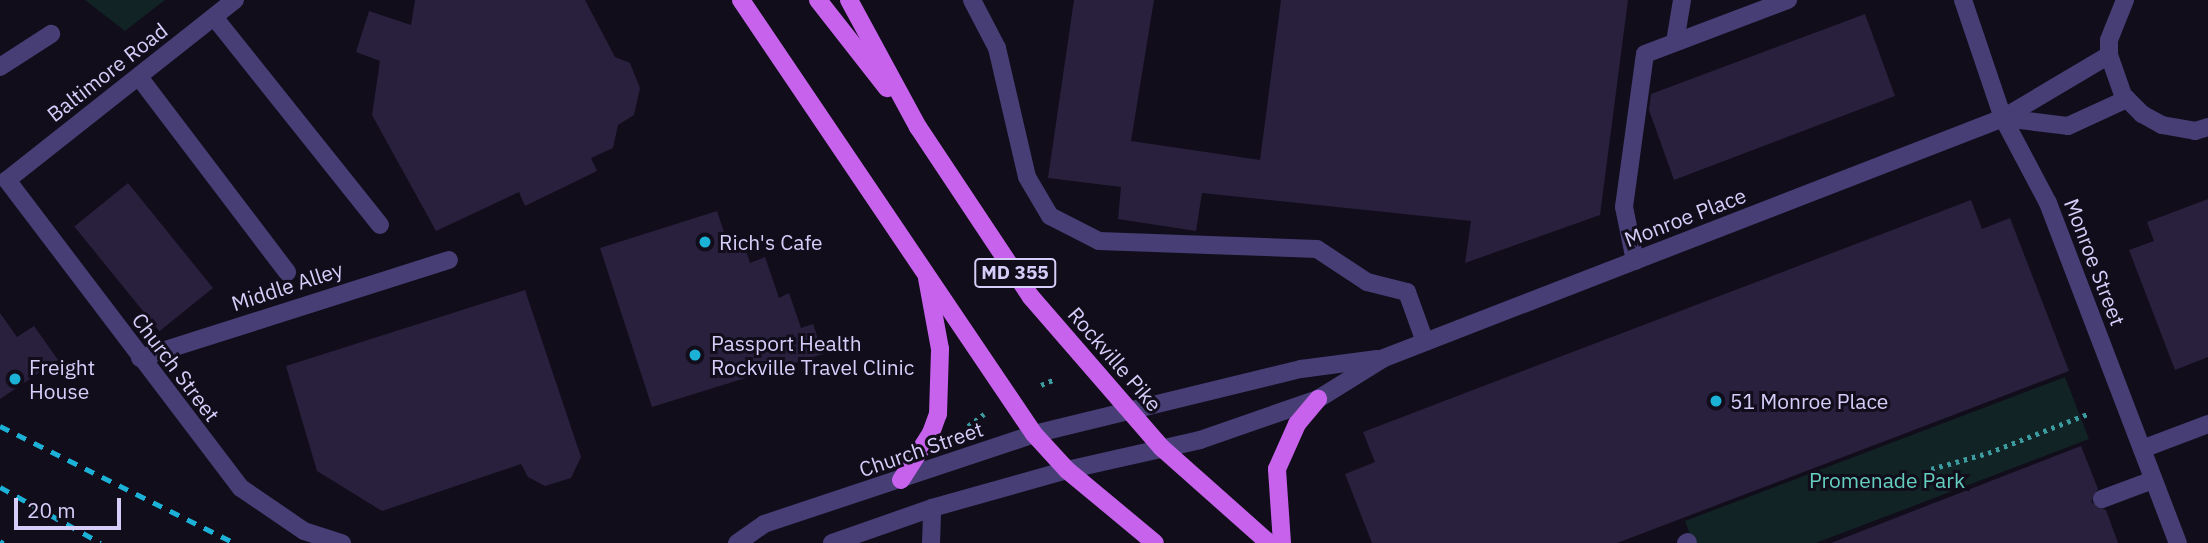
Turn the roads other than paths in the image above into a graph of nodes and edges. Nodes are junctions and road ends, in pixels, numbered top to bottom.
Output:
1 (235, 0) edge
2 (741, 0) edge
3 (818, 0) edge
4 (849, 0) edge
5 (972, 0) edge
6 (1682, 0) edge
7 (1788, 0) edge
8 (1963, 0) edge
9 (2125, 0) edge
10 (214, 17) junction
11 (51, 34) dead end
12 (1675, 42) junction
13 (2109, 55) junction
14 (0, 67) edge
15 (139, 77) junction
16 (2127, 99) junction
17 (2003, 118) junction
18 (918, 127) junction
19 (2208, 127) edge
20 (4, 175) edge
21 (380, 225) dead end
22 (449, 260) dead end
23 (1635, 261) junction
24 (926, 271) junction
25 (287, 272) dead end
26 (1424, 342) junction
27 (140, 358) junction
28 (1384, 358) junction
29 (1318, 399) junction
30 (1126, 408) junction
31 (2208, 424) edge
32 (1034, 434) junction
33 (1162, 448) junction
34 (2142, 449) junction
35 (1067, 471) junction
36 (901, 480) junction
37 (2153, 480) junction
38 (2102, 499) dead end
39 (932, 508) junction
40 (342, 543) edge
41 (737, 543) edge
42 (832, 543) edge
43 (931, 543) edge
44 (1155, 543) edge
45 (1269, 543) edge
46 (1282, 543) edge
47 (2178, 543) edge

1 - 10 street, Baltimore Road
2 - 24 main road, MD 355
3 - 18 main road
4 - 18 main road, Rockville Pike / MD 355
5 - 26 street
6 - 12 street
7 - 12 street
8 - 17 street, Monroe Street
9 - 13 street
10 - 15 street, Baltimore Road
10 - 21 street
11 - 14 street
12 - 23 street
13 - 16 street
13 - 17 street, Monroe Place
15 - 20 street, Baltimore Road
15 - 25 street
16 - 17 street
16 - 19 street
17 - 23 street, Monroe Place
17 - 34 street, Monroe Street
18 - 30 main road, Rockville Pike / MD 355
20 - 27 street, Church Street
22 - 27 street, Middle Alley
23 - 26 street, Monroe Place
24 - 32 main road, MD 355
24 - 36 main road
26 - 28 street, Monroe Place
27 - 40 street, Church Street
28 - 29 street, Monroe Place
28 - 30 street, Monroe Place
29 - 33 street, Monroe Place
29 - 46 main road
30 - 32 street, Church Street
30 - 33 main road, Rockville Pike / MD 355
31 - 34 street
32 - 35 main road, MD 355
32 - 36 street, Church Street
33 - 35 street, Monroe Place
33 - 45 main road, Rockville Pike / MD 355
34 - 37 street, Monroe Street
35 - 39 street
35 - 44 main road, MD 355
36 - 41 street, Church Street
37 - 38 street
37 - 47 street, Monroe Street
39 - 42 street
39 - 43 street

